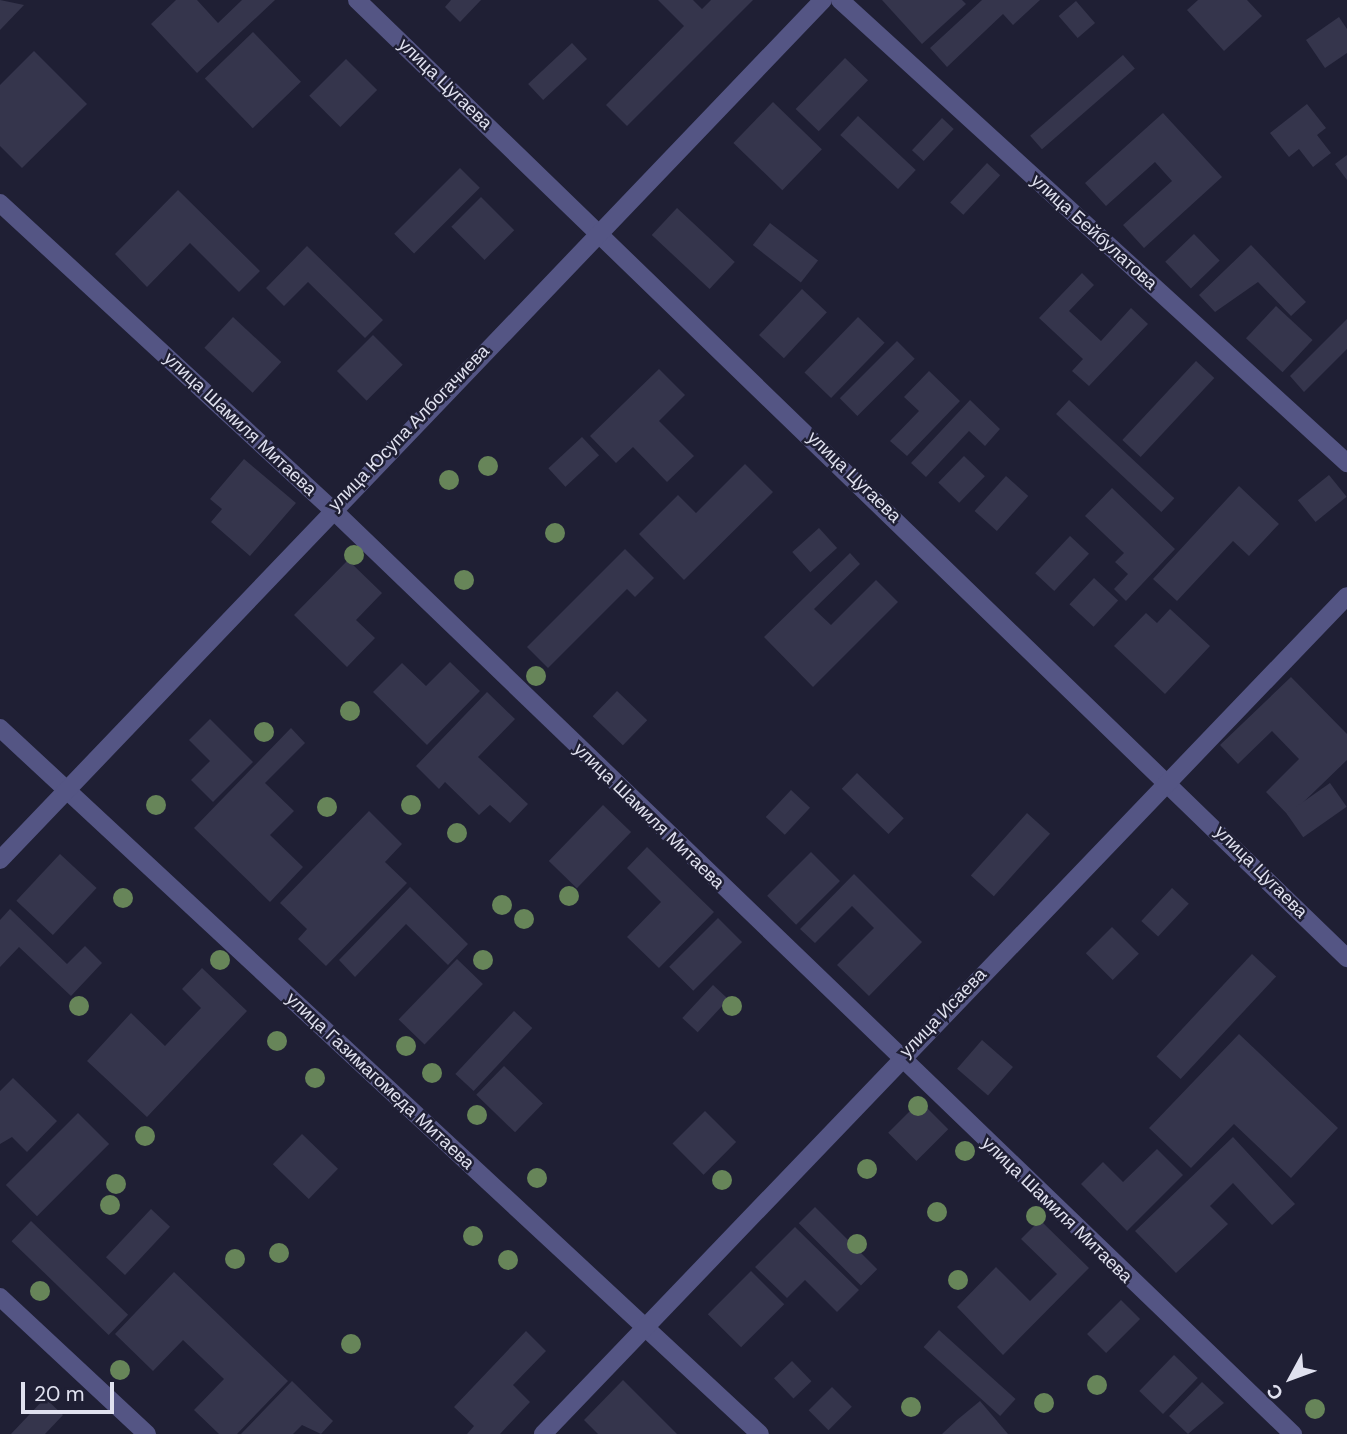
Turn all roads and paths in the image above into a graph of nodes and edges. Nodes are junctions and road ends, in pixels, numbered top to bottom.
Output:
1 (358, 0) edge
2 (823, 0) edge
3 (840, 0) edge
4 (0, 204) edge
5 (597, 230) junction
6 (1347, 463) edge
7 (332, 509) junction
8 (1347, 596) edge
9 (0, 728) edge
10 (1168, 780) junction
11 (63, 790) junction
12 (0, 860) edge
13 (1347, 958) edge
14 (899, 1059) junction
15 (0, 1297) edge
16 (647, 1326) junction
17 (147, 1434) edge
18 (543, 1434) edge
19 (760, 1434) edge
20 (1293, 1434) edge

1 - 5 street, улица Цугаева
2 - 5 street, улица Юсупа Албогачиева
3 - 6 street, улица Бейбулатова
4 - 7 street, улица Шамиля Митаева
5 - 7 street, улица Юсупа Албогачиева
5 - 10 street, улица Цугаева
7 - 11 street, улица Юсупа Албогачиева
7 - 14 street, улица Шамиля Митаева
8 - 10 street, улица Исаева
9 - 11 street, улица Газимагомеда Митаева
10 - 13 street, улица Цугаева
10 - 14 street, улица Исаева
11 - 12 street, улица Юсупа Албогачиева
11 - 16 street, улица Газимагомеда Митаева
14 - 16 street, улица Исаева
14 - 20 street, улица Шамиля Митаева
15 - 17 street
16 - 18 street, улица Исаева
16 - 19 street, улица Газимагомеда Митаева

